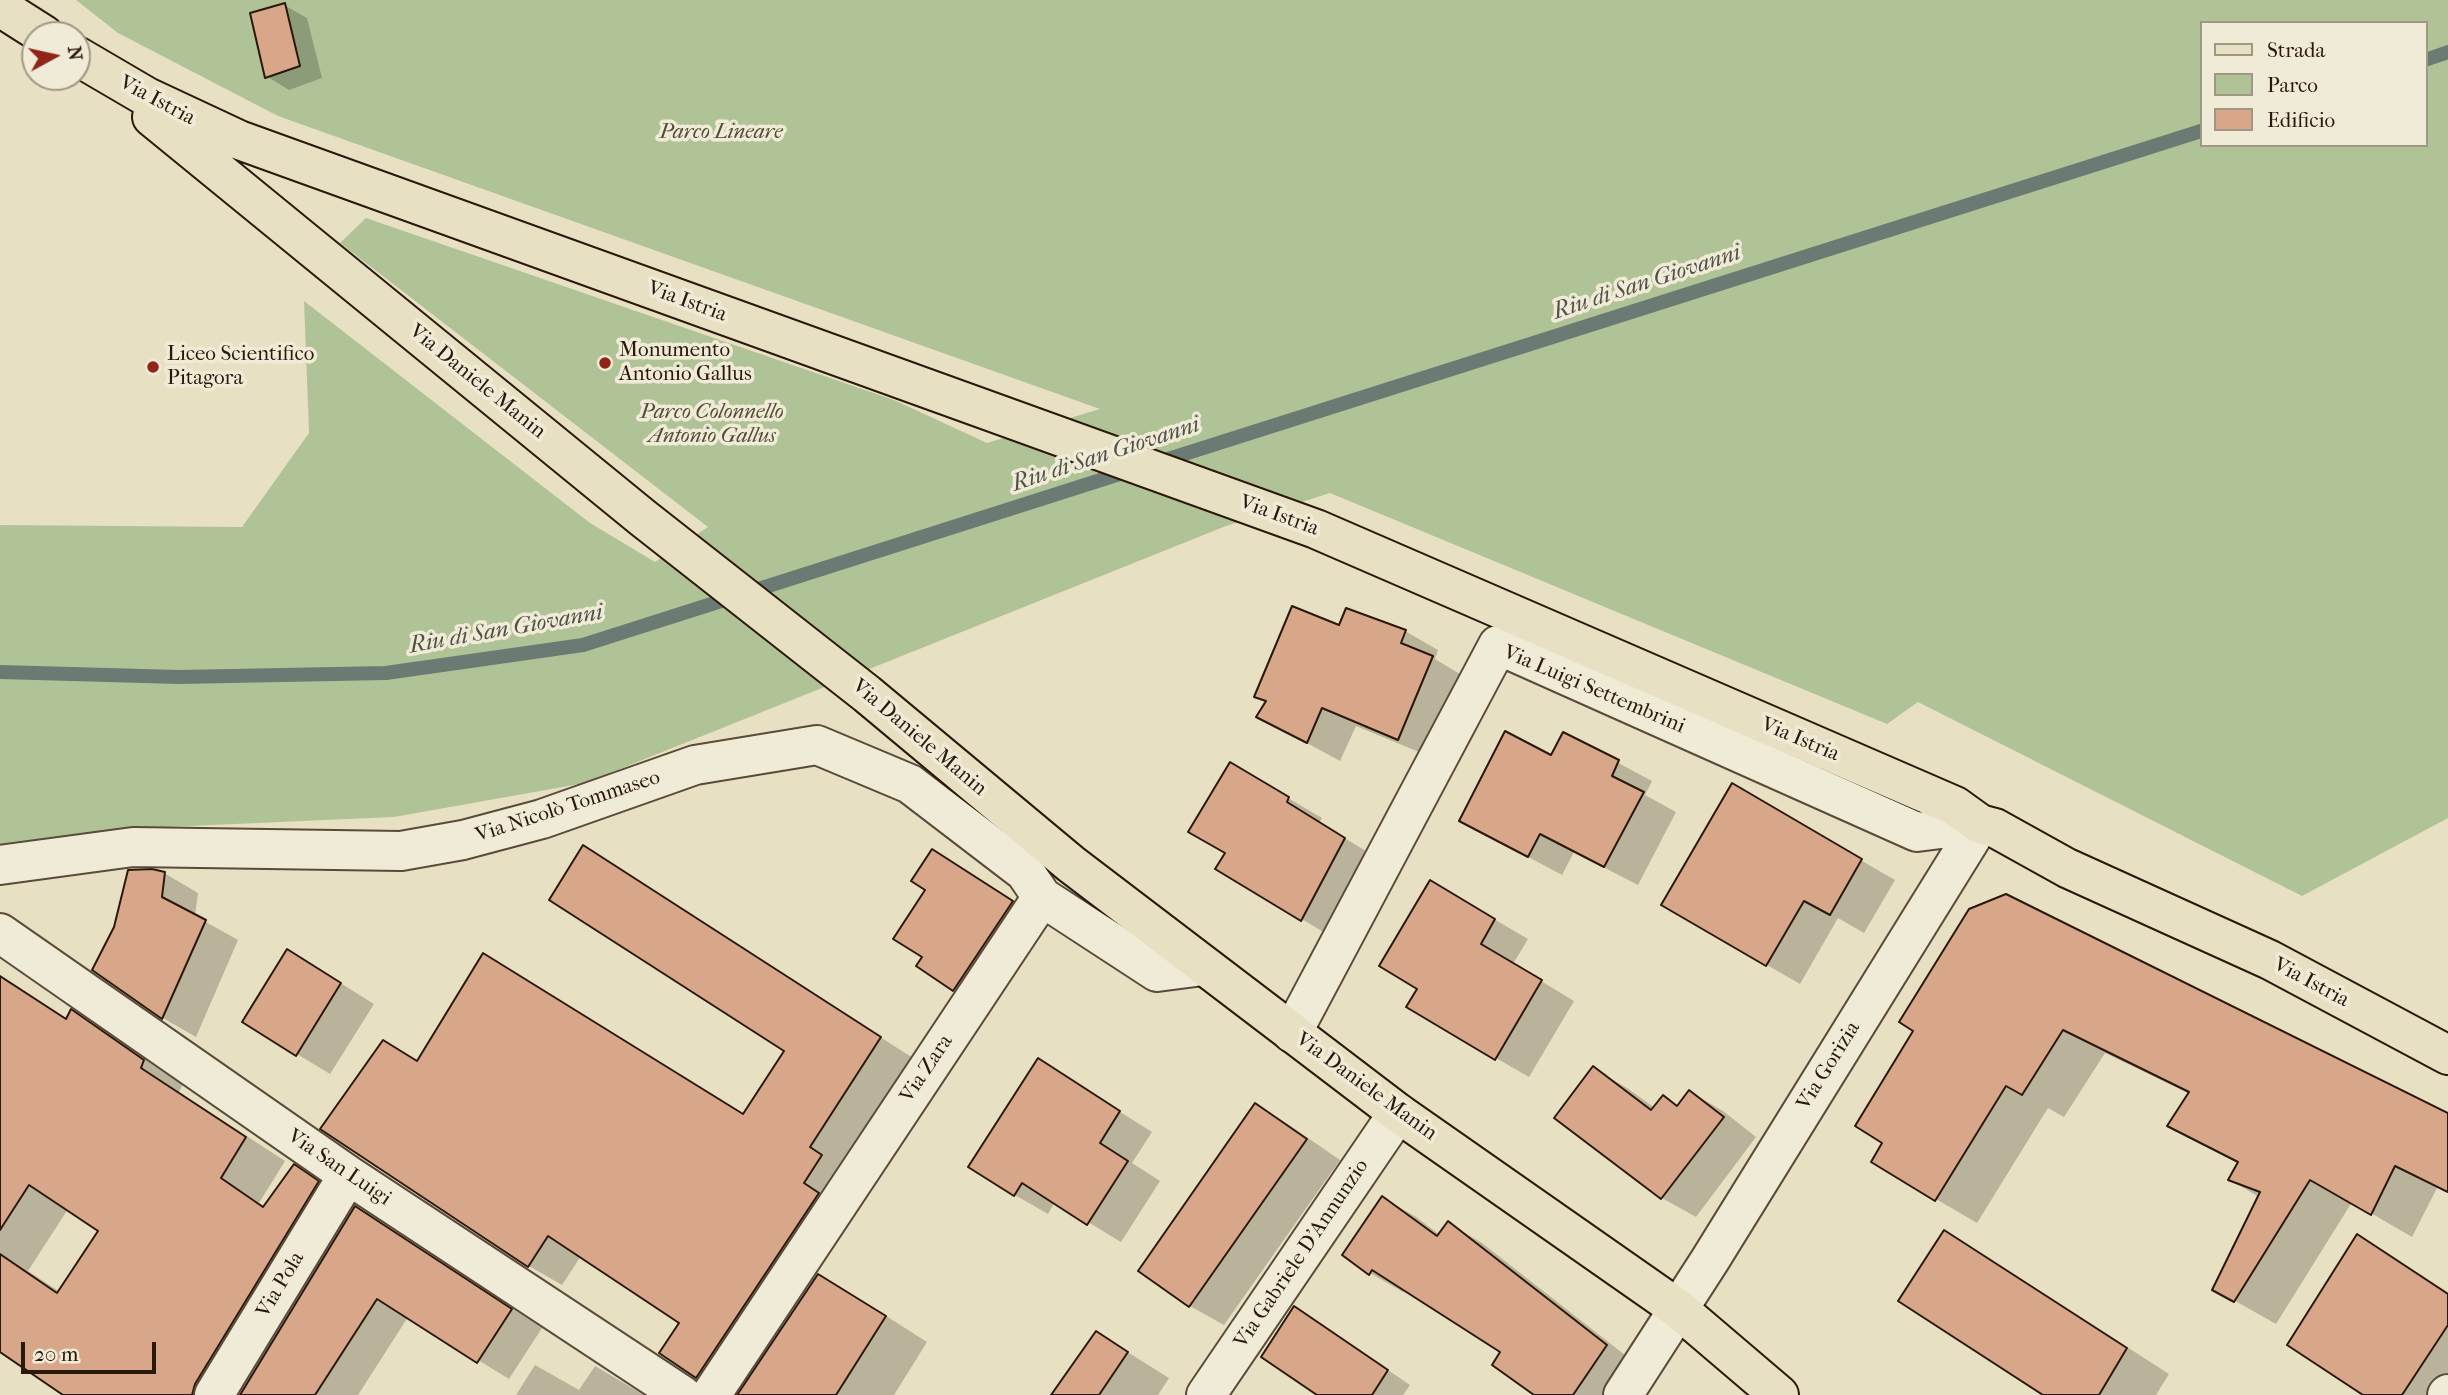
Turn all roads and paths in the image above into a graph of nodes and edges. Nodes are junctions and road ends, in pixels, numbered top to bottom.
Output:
1 (0, 7) edge
2 (22, 21) edge
3 (91, 65) edge
4 (91, 68) edge
5 (1980, 824) junction
6 (0, 865) edge
7 (1042, 897) junction
8 (0, 933) edge
9 (1203, 965) junction
10 (1292, 1033) junction
11 (2448, 1055) edge
12 (1398, 1112) junction
13 (348, 1175) junction
14 (1677, 1308) junction
15 (214, 1395) edge
16 (682, 1395) edge
17 (711, 1395) edge
18 (1206, 1395) edge
19 (1623, 1395) edge
20 (1779, 1395) edge

1 - 2 main road
3 - 5 main road, Via Istria
4 - 9 main road, Via Daniele Manin
5 - 10 street, Via Luigi Settembrini
5 - 11 main road, Via Istria
5 - 14 street, Via Gorizia
6 - 7 street, Via Nicolò Tommaseo
7 - 9 street
7 - 17 street, Via Zara
8 - 13 street, Via San Luigi
9 - 10 main road, Via Daniele Manin
10 - 12 main road, Via Daniele Manin
12 - 14 main road, Via Daniele Manin
12 - 18 street, Via Gabriele D'Annunzio
13 - 15 street, Via Pola
13 - 16 street, Via San Luigi
14 - 19 street, Via Gorizia
14 - 20 main road, Via Daniele Manin

